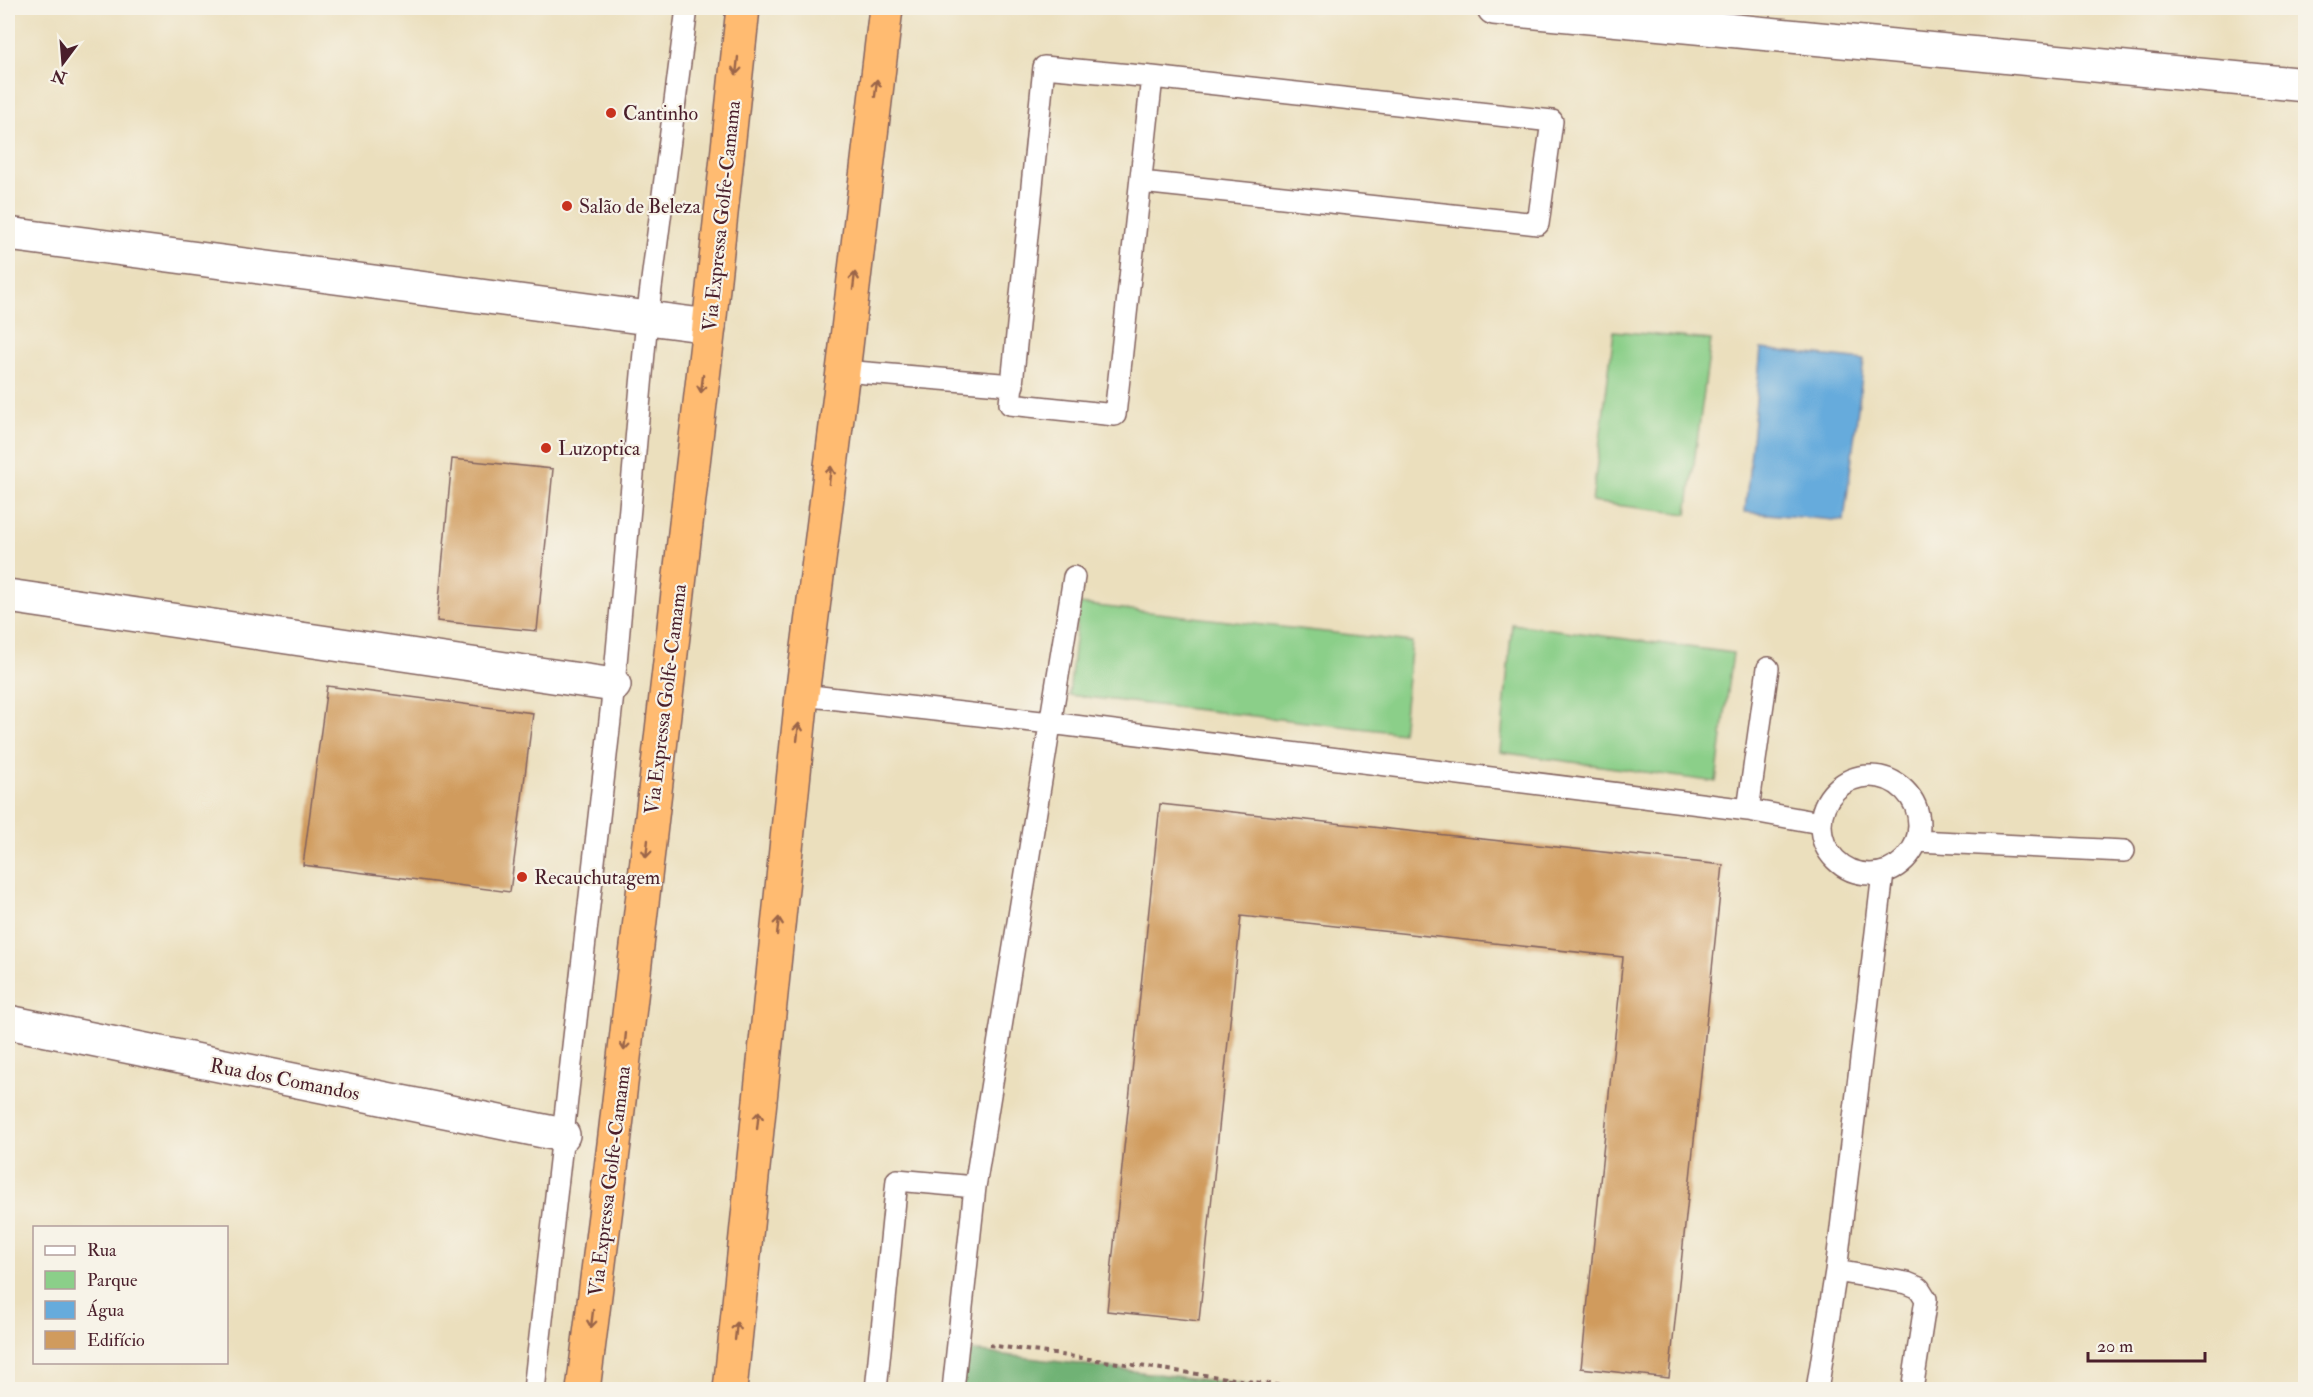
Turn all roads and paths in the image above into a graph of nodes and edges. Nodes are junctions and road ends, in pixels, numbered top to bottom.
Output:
1 (687, 8) edge
2 (743, 8) edge
3 (886, 8) edge
4 (1494, 8) edge
5 (1152, 77) junction
6 (2306, 85) edge
7 (1141, 182) junction
8 (8, 234) edge
9 (647, 319) junction
10 (709, 326) junction
11 (843, 371) junction
12 (1013, 385) junction
13 (1074, 577) dead end
14 (8, 596) edge
15 (1768, 668) dead end
16 (614, 685) junction
17 (802, 695) junction
18 (1050, 723) junction
19 (1748, 810) junction
20 (1820, 823) junction
21 (1917, 841) junction
22 (2124, 851) dead end
23 (1883, 873) junction
24 (8, 1022) edge
25 (563, 1135) junction
26 (975, 1187) junction
27 (1836, 1271) junction
28 (981, 1344) dead end
29 (1229, 1378) junction
30 (534, 1389) edge
31 (583, 1389) edge
32 (730, 1389) edge
33 (876, 1389) edge
34 (952, 1389) edge
35 (1230, 1389) edge
36 (1307, 1389) edge
37 (1312, 1389) edge
38 (1816, 1389) edge
39 (1912, 1389) edge

1 - 9 lane
2 -> 10 highway, Via Expressa Golfe-Camama
11 -> 3 highway
4 - 6 street
5 - 7 lane
5 - 7 lane
5 - 12 lane
7 - 12 lane
8 - 9 street
9 - 10 street
9 - 16 lane
10 -> 31 highway, Via Expressa Golfe-Camama
11 - 12 lane
17 -> 11 highway
13 - 18 lane
14 - 16 street
15 - 19 lane
16 - 25 lane
17 - 18 lane
32 -> 17 highway
18 - 19 lane
18 - 26 lane
19 - 20 lane
20 - 21 lane
20 - 23 lane
21 - 22 lane
21 - 23 lane
23 - 27 lane
24 - 25 street, Rua dos Comandos
25 - 30 lane
26 - 33 lane
26 - 34 lane
27 - 38 lane
27 - 39 lane
28 - 29 path
29 - 35 path
29 - 36 path
36 - 37 path

